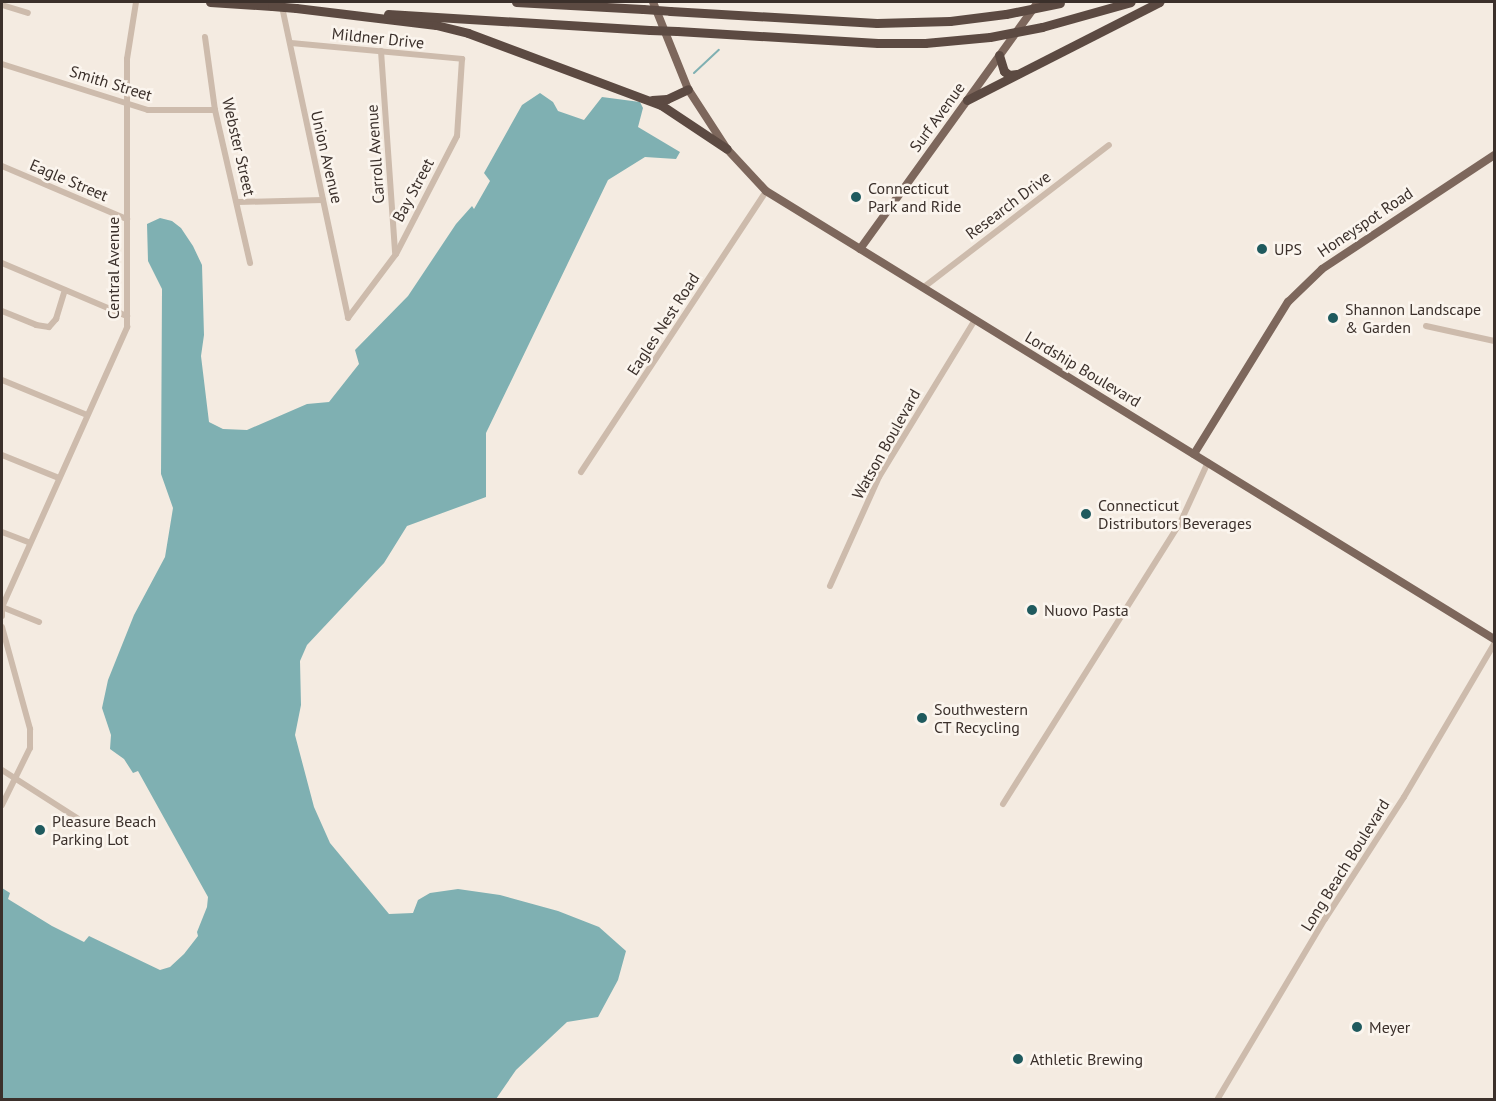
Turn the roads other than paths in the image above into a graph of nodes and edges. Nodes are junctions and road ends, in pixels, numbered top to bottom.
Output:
1 (136, 2) edge
2 (210, 2) edge
3 (281, 2) edge
4 (516, 2) edge
5 (653, 2) edge
6 (1038, 2) edge
7 (1062, 2) edge
8 (1131, 2) edge
9 (1159, 2) edge
10 (2, 5) edge
11 (296, 8) junction
12 (28, 13) dead end
13 (205, 37) dead end
14 (291, 43) junction
15 (381, 51) junction
16 (999, 56) junction
17 (462, 59) joint
18 (2, 64) edge
19 (1022, 73) junction
20 (688, 89) junction
21 (646, 99) junction
22 (968, 100) junction
23 (127, 102) junction
24 (216, 110) junction
25 (1109, 146) dead end
26 (727, 149) junction
27 (1494, 155) edge
28 (2, 166) edge
29 (766, 191) junction
30 (323, 200) junction
31 (238, 202) junction
32 (127, 219) junction
33 (860, 249) junction
34 (396, 254) junction
35 (2, 263) edge
36 (250, 264) dead end
37 (924, 287) junction
38 (65, 290) junction
39 (2, 311) edge
40 (127, 316) junction
41 (348, 318) joint
42 (975, 320) junction
43 (1426, 326) dead end
44 (1494, 341) edge
45 (2, 380) edge
46 (87, 415) junction
47 (1194, 454) junction
48 (2, 455) edge
49 (1208, 462) junction
50 (581, 472) dead end
51 (59, 478) junction
52 (2, 532) edge
53 (30, 543) junction
54 (830, 586) dead end
55 (2, 607) edge
56 (2, 616) edge
57 (39, 622) dead end
58 (2, 627) edge
59 (1494, 639) edge
60 (1494, 644) edge
61 (2, 770) edge
62 (14, 778) junction
63 (1003, 804) dead end
64 (2, 806) edge
65 (76, 818) dead end
66 (1217, 1100) edge

1 - 23 street, Central Avenue
2 - 11 highway, bridge
3 - 14 street, Union Avenue
4 - 7 highway, bridge
5 - 20 main road, Lordship Boulevard
6 - 16 main road, Surf Avenue
8 - 11 highway, bridge
9 - 19 highway
10 - 12 street
11 - 21 highway
13 - 24 street, Webster Street
14 - 15 street, Mildner Drive
14 - 30 street, Union Avenue
15 - 17 street, Mildner Drive
15 - 34 street, Carroll Avenue
16 - 19 highway
16 - 22 main road, Surf Avenue
17 - 34 street, Bay Street
18 - 23 street, Smith Street
19 - 22 highway
20 - 21 highway
20 - 26 main road, Lordship Boulevard
21 - 26 highway
22 - 33 main road, Surf Avenue
23 - 24 street, Smith Street
23 - 32 street, Central Avenue
24 - 31 street, Webster Street
25 - 37 street, Research Drive
26 - 29 main road, Lordship Boulevard
27 - 47 main road, Honeyspot Road
28 - 32 street, Eagle Street
29 - 33 main road, Lordship Boulevard
29 - 50 street, Eagles Nest Road
30 - 31 street
30 - 41 street, Union Avenue
31 - 36 street, Webster Street
32 - 40 street, Central Avenue
33 - 37 main road, Lordship Boulevard
34 - 41 street, Bay Street
35 - 38 street
37 - 42 main road, Lordship Boulevard
38 - 39 street
38 - 40 street
40 - 46 street, Central Avenue
42 - 47 main road, Lordship Boulevard
42 - 54 street, Watson Boulevard
43 - 44 street
45 - 46 street
46 - 51 street, Central Avenue
47 - 49 main road, Lordship Boulevard
48 - 51 street
49 - 59 main road, Lordship Boulevard
49 - 63 street
51 - 53 street, Central Avenue
52 - 53 street
53 - 55 street, Central Avenue
55 - 56 street, Central Avenue
55 - 57 street
58 - 62 street
60 - 66 street, Long Beach Boulevard
61 - 62 street
62 - 64 street
62 - 65 street

